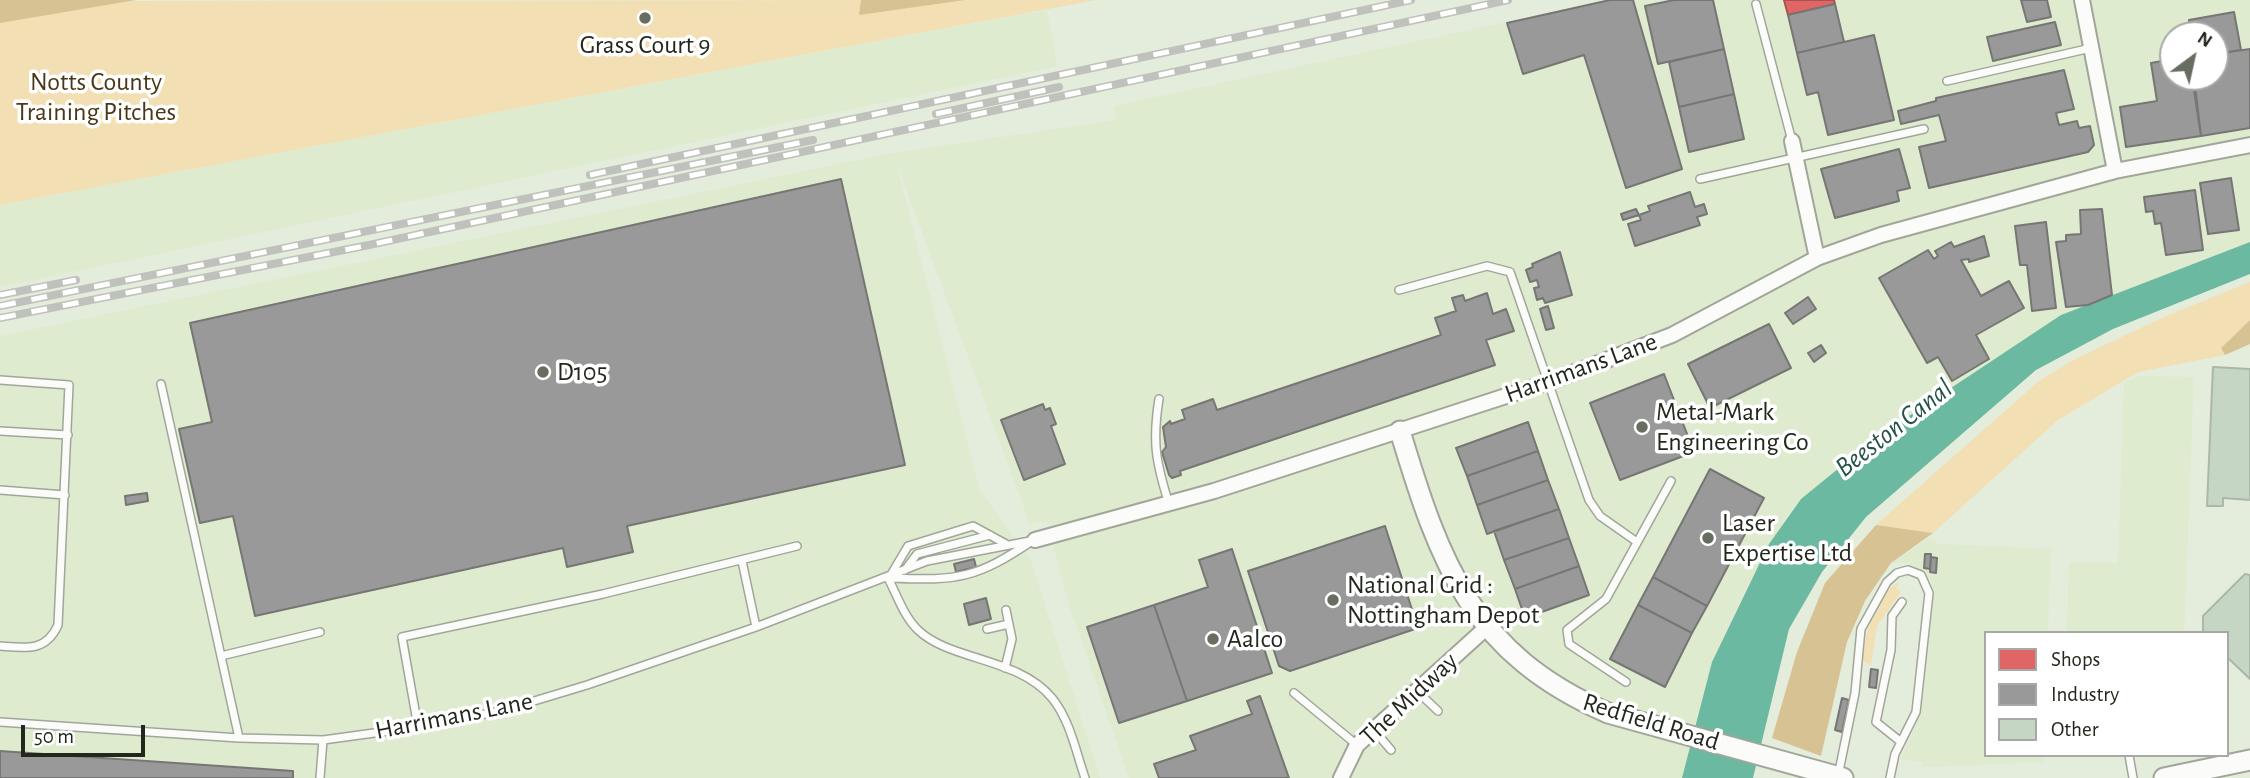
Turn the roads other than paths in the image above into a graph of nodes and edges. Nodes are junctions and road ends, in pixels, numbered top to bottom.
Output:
1 (2082, 0) edge
2 (1756, 4) dead end
3 (2092, 48) junction
4 (1947, 81) dead end
5 (1924, 129) dead end
6 (1792, 141) joint
7 (2250, 145) edge
8 (1796, 158) junction
9 (2115, 172) junction
10 (1700, 178) dead end
11 (1817, 258) junction
12 (1399, 290) dead end
13 (0, 380) edge
14 (1549, 382) junction
15 (161, 384) dead end
16 (1159, 399) dead end
17 (0, 431) edge
18 (1400, 431) junction
19 (68, 435) junction
20 (1671, 481) dead end
21 (0, 490) edge
22 (65, 495) junction
23 (1169, 503) junction
24 (990, 535) junction
25 (1035, 540) junction
26 (1637, 542) junction
27 (1007, 544) junction
28 (797, 546) dead end
29 (742, 561) junction
30 (905, 571) junction
31 (888, 578) junction
32 (1902, 602) dead end
33 (1006, 610) dead end
34 (1009, 624) junction
35 (756, 627) junction
36 (1487, 627) junction
37 (987, 629) dead end
38 (320, 632) dead end
39 (0, 646) edge
40 (221, 656) junction
41 (1005, 668) junction
42 (1626, 682) dead end
43 (1417, 691) junction
44 (1294, 693) dead end
45 (1438, 711) dead end
46 (0, 722) edge
47 (418, 727) junction
48 (1374, 730) junction
49 (239, 738) junction
50 (323, 740) junction
51 (1901, 742) junction
52 (1357, 745) junction
53 (1391, 750) dead end
54 (2129, 757) edge
55 (2250, 760) edge
56 (1841, 777) edge
57 (320, 778) edge
58 (1085, 778) edge
59 (1341, 778) edge
60 (1889, 778) edge
61 (2133, 778) edge
62 (2164, 778) edge

1 - 3 street
2 - 6 lane
3 - 4 lane
3 - 9 street
5 - 8 lane
6 - 8 street
7 - 9 street, Harrimans Lane
8 - 10 lane
8 - 11 street
9 - 11 street, Harrimans Lane
11 - 14 street, Harrimans Lane
12 - 14 lane
13 - 19 lane
14 - 18 street, Harrimans Lane
14 - 26 lane
15 - 40 lane
16 - 23 lane
17 - 19 lane
18 - 23 street, Harrimans Lane
18 - 36 street, Redfield Road
19 - 22 lane
20 - 26 lane
21 - 22 lane
22 - 39 lane
23 - 25 street, Harrimans Lane
24 - 27 lane
24 - 30 lane
24 - 31 lane
25 - 27 lane, Harrimans Lane
25 - 31 lane, Harrimans Lane
26 - 42 lane
27 - 30 lane, Harrimans Lane
28 - 29 lane
29 - 35 lane
29 - 47 lane
30 - 31 lane, Harrimans Lane
31 - 35 lane, Harrimans Lane
31 - 41 lane
32 - 51 lane
33 - 34 lane
34 - 37 lane
34 - 41 lane
35 - 47 lane, Harrimans Lane
36 - 43 street, The Midway
36 - 56 street, Redfield Road
38 - 40 lane
40 - 49 lane
41 - 58 lane
43 - 45 lane
43 - 48 street, The Midway
44 - 52 lane
46 - 49 lane, Harrimans Lane
47 - 50 lane, Harrimans Lane
48 - 52 street, The Midway
48 - 53 lane
49 - 50 lane, Harrimans Lane
50 - 57 lane
51 - 56 lane
51 - 60 lane
52 - 59 street, The Midway
54 - 61 lane
55 - 62 street

